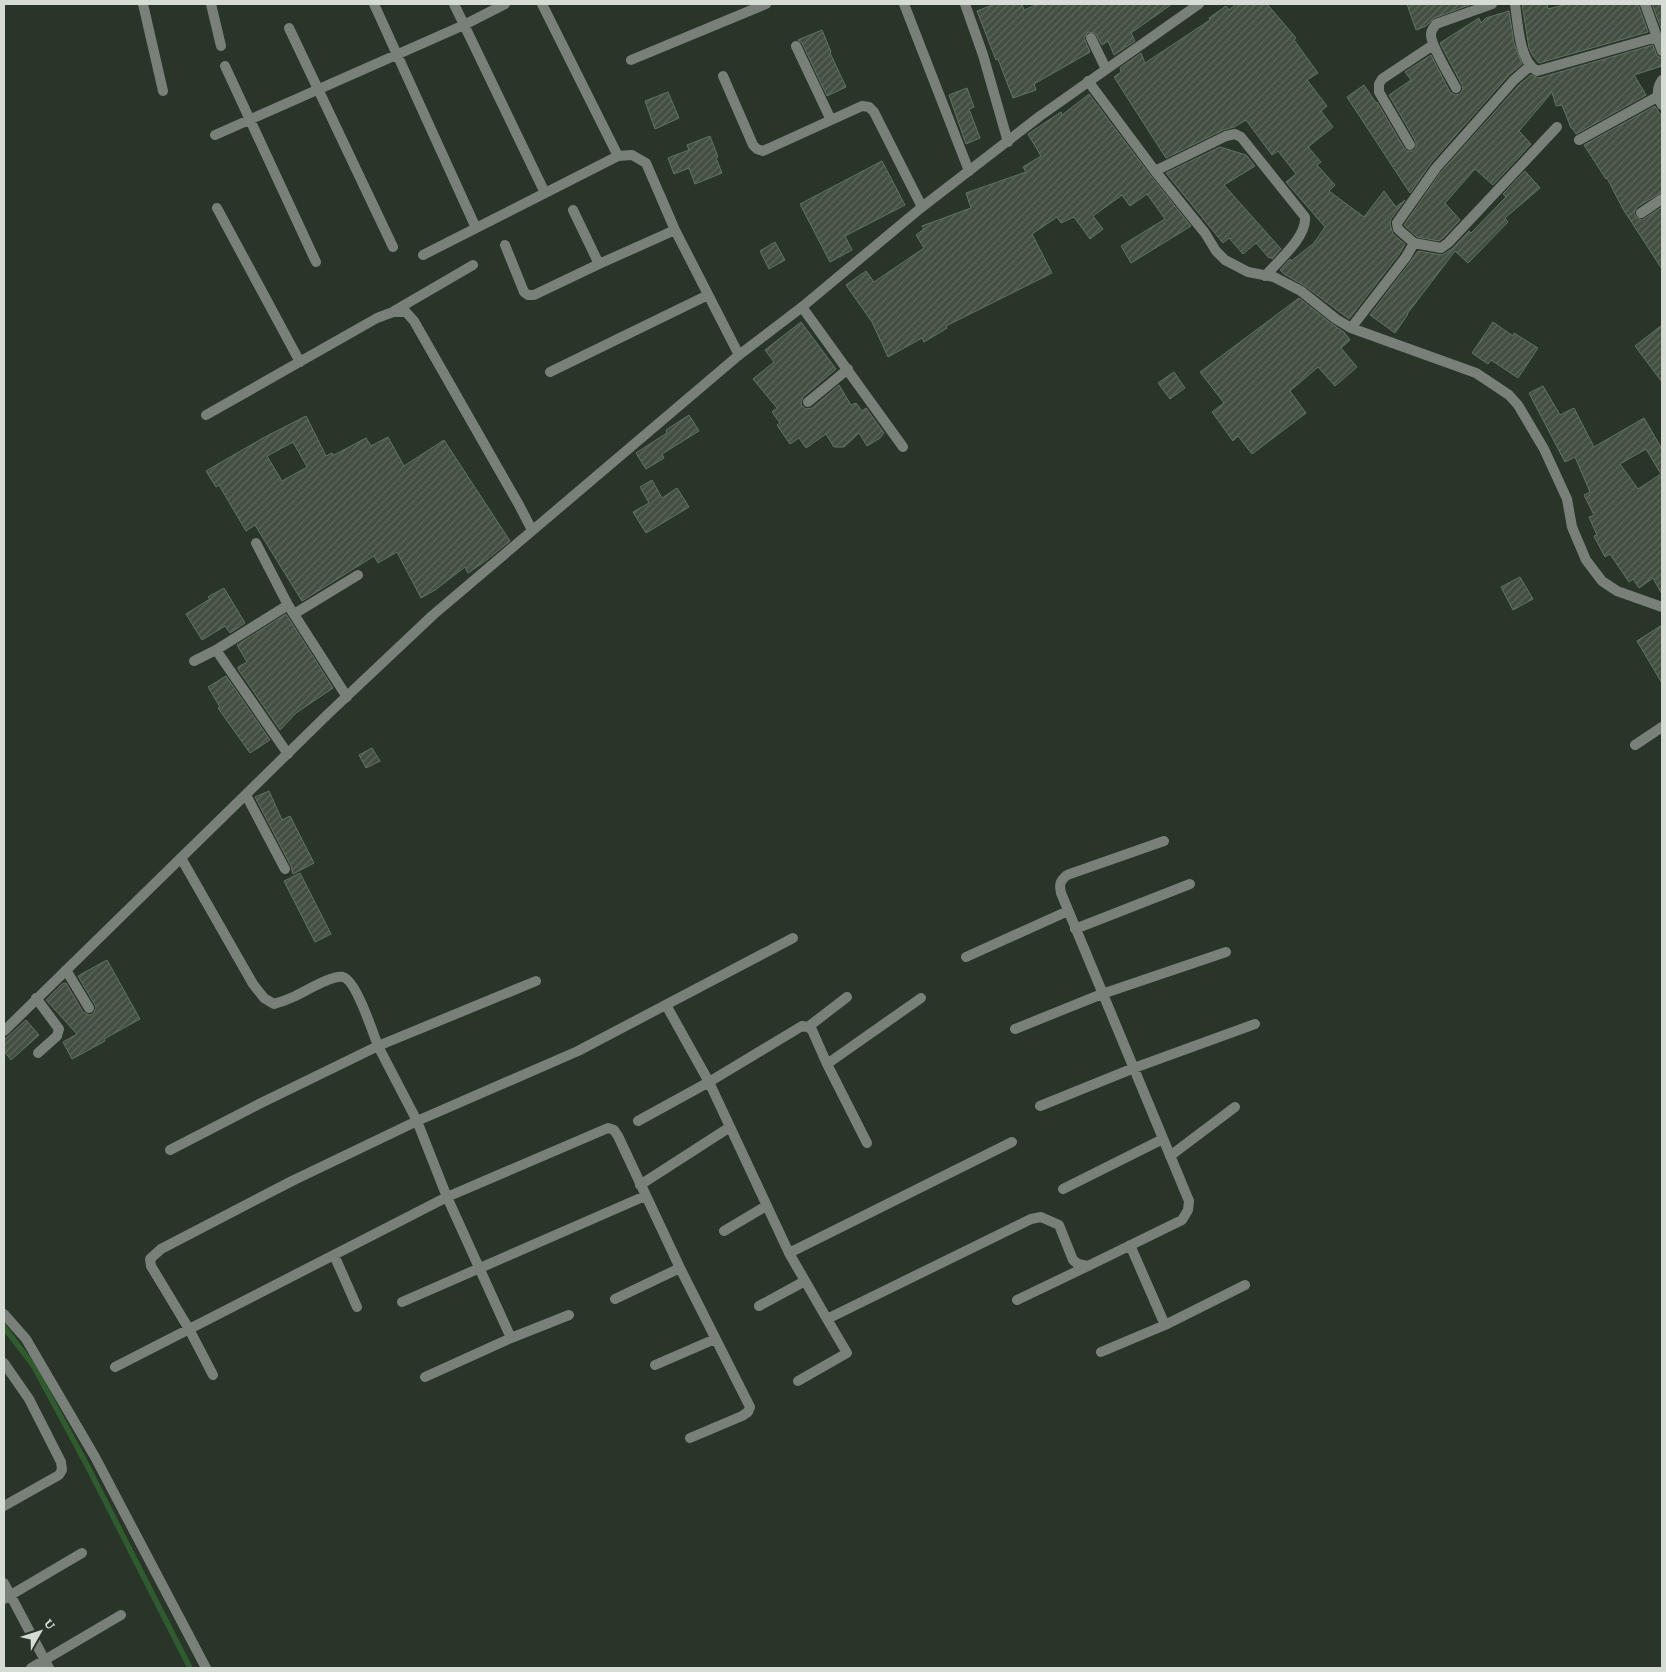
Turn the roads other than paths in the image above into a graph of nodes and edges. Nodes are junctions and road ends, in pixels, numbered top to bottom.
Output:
1 (143, 4) edge
2 (211, 4) edge
3 (374, 4) edge
4 (454, 4) edge
5 (505, 4) edge
6 (542, 4) edge
7 (766, 4) edge
8 (904, 4) edge
9 (965, 4) edge
10 (1199, 4) edge
11 (1492, 4) edge
12 (1515, 4) edge
13 (1645, 4) edge
14 (464, 24) junction
15 (289, 28) dead end
16 (1657, 37) junction
17 (1091, 38) dead end
18 (1433, 45) junction
19 (220, 46) dead end
20 (796, 46) dead end
21 (1662, 51) edge
22 (397, 54) junction
23 (631, 60) dead end
24 (225, 66) dead end
25 (1530, 66) junction
26 (1106, 69) junction
27 (723, 76) dead end
28 (1662, 80) edge
29 (1088, 81) junction
30 (1456, 88) dead end
31 (318, 90) junction
32 (163, 91) dead end
33 (1660, 101) edge
34 (250, 119) junction
35 (831, 120) junction
36 (1557, 127) dead end
37 (216, 135) dead end
38 (1579, 140) dead end
39 (1008, 142) junction
40 (1410, 145) dead end
41 (618, 156) junction
42 (969, 171) junction
43 (1155, 172) junction
44 (545, 193) junction
45 (1662, 199) edge
46 (922, 207) junction
47 (217, 208) dead end
48 (573, 210) dead end
49 (1641, 213) dead end
50 (476, 228) junction
51 (675, 230) junction
52 (1414, 243) junction
53 (505, 245) dead end
54 (393, 247) dead end
55 (423, 255) dead end
56 (316, 262) dead end
57 (599, 264) junction
58 (473, 265) dead end
59 (1265, 276) junction
60 (708, 295) junction
61 (802, 307) junction
62 (393, 312) junction
63 (1351, 328) junction
64 (739, 356) junction
65 (300, 362) junction
66 (848, 369) junction
67 (550, 372) dead end
68 (808, 402) dead end
69 (206, 415) dead end
70 (903, 447) dead end
71 (532, 530) junction
72 (256, 543) dead end
73 (358, 576) dead end
74 (288, 605) junction
75 (1662, 607) edge
76 (294, 614) junction
77 (216, 650) junction
78 (194, 661) dead end
79 (347, 697) junction
80 (1662, 727) edge
81 (1635, 744) dead end
82 (288, 754) junction
83 (246, 794) junction
84 (1164, 842) dead end
85 (181, 858) junction
86 (285, 869) dead end
87 (1190, 884) dead end
88 (1068, 911) junction
89 (1075, 928) junction
90 (793, 938) dead end
91 (1226, 952) dead end
92 (966, 957) dead end
93 (66, 970) junction
94 (536, 981) dead end
95 (1102, 994) junction
96 (847, 997) dead end
97 (36, 998) junction
98 (921, 998) dead end
99 (666, 1004) junction
100 (89, 1008) dead end
101 (1255, 1024) dead end
102 (808, 1026) junction
103 (1015, 1029) dead end
104 (4, 1031) edge
105 (378, 1046) junction
106 (38, 1052) dead end
107 (827, 1064) junction
108 (1134, 1068) junction
109 (709, 1082) junction
110 (1040, 1106) dead end
111 (1235, 1107) dead end
112 (638, 1121) dead end
113 (417, 1122) junction
114 (730, 1127) junction
115 (1163, 1139) junction
116 (867, 1142) dead end
117 (1012, 1142) dead end
118 (170, 1150) dead end
119 (1170, 1156) junction
120 (640, 1185) junction
121 (1063, 1189) dead end
122 (645, 1196) junction
123 (447, 1198) junction
124 (766, 1206) junction
125 (724, 1231) dead end
126 (1130, 1245) junction
127 (789, 1253) junction
128 (334, 1255) junction
129 (1088, 1266) junction
130 (680, 1268) junction
131 (479, 1269) junction
132 (805, 1281) junction
133 (1245, 1285) dead end
134 (615, 1300) dead end
135 (1017, 1300) dead end
136 (402, 1302) dead end
137 (759, 1306) dead end
138 (357, 1307) dead end
139 (4, 1314) edge
140 (569, 1315) dead end
141 (827, 1318) junction
142 (1165, 1325) junction
143 (189, 1329) junction
144 (511, 1338) junction
145 (715, 1339) junction
146 (1101, 1352) dead end
147 (4, 1363) edge
148 (655, 1365) dead end
149 (115, 1367) dead end
150 (213, 1375) dead end
151 (426, 1377) dead end
152 (798, 1381) dead end
153 (690, 1438) dead end
154 (4, 1506) edge
155 (82, 1553) dead end
156 (4, 1583) edge
157 (7, 1597) edge
158 (121, 1615) dead end
159 (47, 1664) edge
160 (31, 1668) edge
161 (206, 1668) edge

1 - 32 street
2 - 19 street
3 - 22 street
4 - 14 street
5 - 14 street
6 - 41 street
7 - 23 street
8 - 42 street
9 - 39 street
10 - 26 street
11 - 18 street
12 - 25 street
13 - 16 street
14 - 22 street
14 - 44 street
15 - 31 street
16 - 21 street
16 - 25 street
17 - 26 street
18 - 30 street
18 - 40 street
20 - 35 street
22 - 31 street
22 - 50 street
24 - 34 street
25 - 52 street
26 - 29 street
27 - 35 street
28 - 33 street
29 - 39 street
29 - 43 street
31 - 34 street
31 - 54 street
33 - 38 street
34 - 37 street
34 - 56 street
35 - 46 street
36 - 52 street
39 - 42 street
41 - 44 street
41 - 51 street
42 - 46 street
43 - 59 street
43 - 59 street
44 - 50 street
45 - 49 street
46 - 61 street
47 - 65 street
48 - 57 street
50 - 55 street
51 - 57 street
51 - 60 street
52 - 63 street
53 - 57 street
58 - 62 street
59 - 63 street
60 - 64 street
60 - 67 street
61 - 64 street
61 - 66 street
62 - 65 street
62 - 71 street
63 - 75 street
64 - 71 street
65 - 69 street
66 - 68 street
66 - 70 street
71 - 79 street
72 - 74 street
73 - 76 street
74 - 76 street
74 - 77 street
76 - 79 street
77 - 78 street
77 - 82 street
79 - 82 street
80 - 81 street
82 - 83 street
83 - 85 street
83 - 86 street
84 - 88 street
85 - 93 street
85 - 105 street
87 - 89 street
88 - 89 street
88 - 92 street
89 - 95 street
90 - 99 street
91 - 95 street
93 - 97 street
93 - 100 street
94 - 105 street
95 - 103 street
95 - 108 street
96 - 102 street
97 - 104 street
97 - 106 street
98 - 107 street
99 - 109 street
99 - 113 street
101 - 108 street
102 - 107 street
102 - 109 street
105 - 113 street
105 - 118 street
107 - 116 street
108 - 110 street
108 - 115 street
109 - 112 street
109 - 114 street
111 - 119 street
113 - 123 street
113 - 143 street
114 - 120 street
114 - 124 street
115 - 119 street
115 - 121 street
117 - 127 street
119 - 126 street
120 - 122 street
120 - 123 street
122 - 130 street
122 - 131 street
123 - 128 street
123 - 131 street
124 - 125 street
124 - 127 street
126 - 129 street
126 - 142 street
127 - 132 street
128 - 138 street
128 - 143 street
129 - 135 street
129 - 141 street
130 - 134 street
130 - 145 street
131 - 136 street
131 - 144 street
132 - 137 street
132 - 141 street
133 - 142 street
139 - 161 street
140 - 144 street
141 - 152 street
142 - 146 street
143 - 149 street
143 - 150 street
144 - 151 street
145 - 148 street
145 - 153 street
147 - 154 street
155 - 157 street
156 - 157 street
157 - 159 street
158 - 159 street
159 - 160 street

